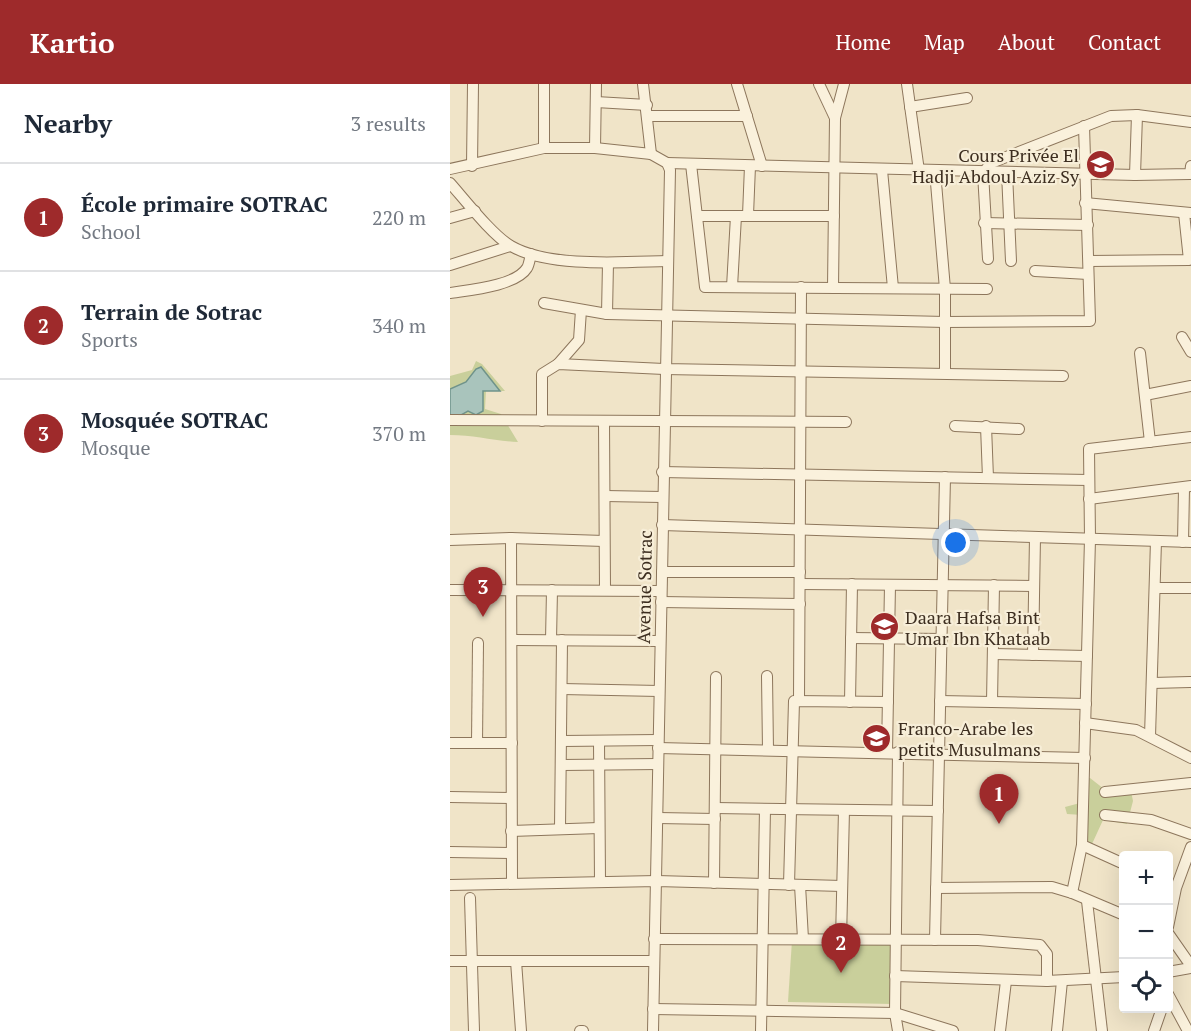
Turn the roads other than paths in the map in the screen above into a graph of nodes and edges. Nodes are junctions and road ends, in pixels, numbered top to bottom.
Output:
1 (473, 84) edge
2 (544, 84) edge
3 (596, 84) edge
4 (643, 84) edge
5 (737, 84) edge
6 (819, 84) edge
7 (844, 84) edge
8 (907, 84) edge
9 (967, 98) dead end
10 (596, 102) junction
11 (910, 107) junction
12 (647, 110) junction
13 (747, 116) junction
14 (1137, 116) junction
15 (835, 118) junction
16 (1191, 122) edge
17 (1084, 126) junction
18 (544, 148) junction
19 (596, 148) junction
20 (651, 154) junction
21 (667, 163) junction
22 (691, 164) junction
23 (472, 166) junction
24 (750, 166) junction
25 (762, 166) junction
26 (1191, 166) edge
27 (834, 168) junction
28 (450, 169) edge
29 (882, 170) junction
30 (919, 171) junction
31 (934, 171) junction
32 (983, 173) junction
33 (1007, 173) junction
34 (1085, 174) junction
35 (1135, 175) junction
36 (450, 183) edge
37 (1085, 203) junction
38 (475, 211) junction
39 (1187, 213) edge
40 (748, 215) junction
41 (697, 216) junction
42 (736, 216) junction
43 (834, 216) junction
44 (450, 218) edge
45 (984, 223) junction
46 (1008, 224) junction
47 (1088, 225) junction
48 (510, 246) junction
49 (531, 254) junction
50 (988, 259) dead end
51 (668, 261) junction
52 (1011, 261) dead end
53 (1089, 261) junction
54 (608, 263) junction
55 (450, 265) edge
56 (1035, 271) dead end
57 (1088, 274) junction
58 (732, 287) junction
59 (801, 287) junction
60 (833, 288) junction
61 (893, 288) junction
62 (945, 289) junction
63 (987, 289) dead end
64 (450, 293) edge
65 (544, 303) dead end
66 (582, 310) junction
67 (607, 315) junction
68 (665, 315) junction
69 (801, 318) junction
70 (945, 322) junction
71 (1182, 337) dead end
72 (1191, 352) edge
73 (1140, 353) dead end
74 (558, 364) junction
75 (664, 369) junction
76 (801, 371) junction
77 (945, 372) junction
78 (1063, 376) dead end
79 (1191, 386) edge
80 (1145, 395) junction
81 (450, 420) edge
82 (542, 420) junction
83 (604, 421) junction
84 (663, 422) junction
85 (846, 422) dead end
86 (801, 423) junction
87 (955, 426) dead end
88 (986, 426) junction
89 (1019, 429) dead end
90 (1191, 437) edge
91 (1150, 442) junction
92 (662, 472) junction
93 (800, 474) junction
94 (945, 477) junction
95 (988, 478) junction
96 (1089, 480) junction
97 (1187, 488) edge
98 (604, 496) junction
99 (662, 497) junction
100 (1089, 499) junction
101 (662, 525) junction
102 (800, 530) junction
103 (944, 534) junction
104 (511, 537) junction
105 (1035, 537) junction
106 (1090, 539) junction
107 (450, 540) edge
108 (604, 541) junction
109 (1156, 541) junction
110 (1187, 542) edge
111 (662, 572) junction
112 (800, 572) junction
113 (800, 584) junction
114 (852, 585) junction
115 (890, 585) junction
116 (943, 585) junction
117 (994, 585) junction
118 (1034, 586) junction
119 (1155, 588) junction
120 (1191, 588) edge
121 (450, 590) edge
122 (513, 590) junction
123 (552, 590) junction
124 (605, 590) junction
125 (661, 596) junction
126 (800, 604) junction
127 (851, 638) junction
128 (889, 639) junction
129 (942, 639) junction
130 (513, 640) junction
131 (557, 640) junction
132 (659, 641) junction
133 (478, 643) dead end
134 (993, 654) junction
135 (1034, 655) junction
136 (1087, 656) junction
137 (767, 676) dead end
138 (716, 677) dead end
139 (1190, 682) edge
140 (1152, 683) junction
141 (562, 689) junction
142 (659, 691) junction
143 (799, 701) junction
144 (940, 701) junction
145 (849, 702) junction
146 (888, 702) junction
147 (992, 702) junction
148 (1086, 704) junction
149 (1085, 723) junction
150 (1150, 736) junction
151 (562, 741) junction
152 (599, 741) junction
153 (450, 743) edge
154 (477, 743) junction
155 (512, 743) junction
156 (658, 744) junction
157 (716, 749) junction
158 (768, 750) junction
159 (793, 750) junction
160 (892, 752) junction
161 (939, 753) junction
162 (1084, 758) junction
163 (1191, 758) edge
164 (658, 764) junction
165 (562, 765) junction
166 (599, 765) junction
167 (1191, 783) edge
168 (1105, 792) dead end
169 (450, 797) edge
170 (511, 798) junction
171 (765, 808) junction
172 (791, 809) junction
173 (844, 810) junction
174 (897, 811) junction
175 (938, 811) junction
176 (716, 813) junction
177 (1106, 815) dead end
178 (658, 818) junction
179 (599, 828) junction
180 (560, 829) junction
181 (511, 831) junction
182 (1191, 834) edge
183 (1082, 845) junction
184 (1191, 847) edge
185 (450, 852) edge
186 (511, 853) junction
187 (1119, 862) edge
188 (1186, 875) edge
189 (657, 880) junction
190 (600, 881) junction
191 (512, 882) junction
192 (714, 883) junction
193 (764, 884) junction
194 (450, 885) edge
195 (795, 885) junction
196 (1173, 885) edge
197 (842, 886) junction
198 (936, 888) junction
199 (1072, 893) junction
200 (470, 898) dead end
201 (1087, 901) junction
202 (1119, 913) edge
203 (654, 939) junction
204 (763, 939) junction
205 (803, 939) junction
206 (842, 940) junction
207 (896, 940) junction
208 (935, 940) junction
209 (1173, 940) edge
210 (450, 961) edge
211 (472, 961) junction
212 (516, 961) junction
213 (654, 961) junction
214 (1191, 967) edge
215 (1173, 971) edge
216 (895, 976) junction
217 (1119, 977) edge
218 (1098, 979) junction
219 (1006, 981) junction
220 (1047, 981) junction
221 (1062, 981) junction
222 (1173, 1003) edge
223 (653, 1009) junction
224 (762, 1010) junction
225 (895, 1013) junction
226 (1160, 1013) edge
227 (474, 1031) edge
228 (521, 1031) edge
229 (653, 1031) edge
230 (761, 1031) edge
231 (898, 1031) edge
232 (952, 1031) edge
233 (1000, 1031) edge
234 (1056, 1031) edge
235 (1102, 1031) edge
236 (1154, 1031) edge
237 (1188, 1031) edge

1 - 23 street
2 - 18 street
3 - 10 street
4 - 12 street
5 - 13 street
6 - 15 street
7 - 15 street
8 - 11 street
9 - 11 street
10 - 12 street
10 - 19 street
11 - 30 street
12 - 13 street
12 - 20 street
13 - 25 street
14 - 16 street
14 - 17 street
14 - 35 street
15 - 27 street
17 - 32 street
17 - 34 street
18 - 19 street
18 - 23 street
19 - 20 street
20 - 21 street
21 - 22 street
21 - 51 street, Avenue Sotrac
22 - 24 street
22 - 41 street
23 - 28 street
24 - 25 street
24 - 40 street
25 - 27 street
26 - 35 street
27 - 29 street
27 - 43 street
29 - 30 street
29 - 61 street
30 - 31 street
31 - 32 street
31 - 62 street
32 - 33 street
32 - 45 street
33 - 34 street
33 - 46 street
34 - 35 street
34 - 37 street
36 - 38 street
37 - 39 street
37 - 47 street
38 - 44 street
38 - 48 street
39 - 53 street
40 - 42 street
40 - 43 street
41 - 42 street
41 - 58 street
42 - 58 street
43 - 60 street
45 - 46 street
45 - 50 street
46 - 47 street
46 - 52 street
47 - 53 street
48 - 49 street
48 - 55 street
49 - 54 street
49 - 64 street
51 - 54 street
51 - 68 street, Avenue Sotrac
53 - 57 street
54 - 67 street
56 - 57 street
57 - 70 street
58 - 59 street
59 - 60 street
59 - 69 street
60 - 61 street
61 - 62 street
62 - 63 street
62 - 70 street
65 - 66 street
66 - 67 street
66 - 74 street
67 - 68 street
68 - 69 street
68 - 75 street, Avenue Sotrac
69 - 70 street
69 - 76 street
70 - 77 street
71 - 72 street
73 - 80 street
74 - 75 street
74 - 82 street
75 - 76 street
75 - 84 street, Avenue Sotrac
76 - 77 street
76 - 86 street
77 - 78 street
79 - 80 street
80 - 91 street
81 - 82 street
82 - 83 street
83 - 84 street
83 - 98 street
84 - 86 street
84 - 92 street, Avenue Sotrac
85 - 86 street
86 - 93 street
87 - 88 street
88 - 89 street
88 - 95 street
90 - 91 street
91 - 96 street
92 - 93 street
92 - 99 street, Avenue Sotrac
93 - 94 street
93 - 102 street
94 - 95 street
94 - 103 street
95 - 96 street
96 - 100 street
97 - 100 street
97 - 110 street
98 - 99 street
98 - 108 street
99 - 101 street, Avenue Sotrac
100 - 106 street
101 - 102 street
101 - 111 street, Avenue Sotrac
102 - 103 street
102 - 112 street
103 - 105 street
103 - 116 street
104 - 107 street
104 - 108 street
104 - 122 street
105 - 106 street
105 - 118 street
106 - 109 street
106 - 136 street
108 - 124 street
109 - 110 street
109 - 119 street
111 - 112 street
111 - 125 street, Avenue Sotrac
112 - 113 street
113 - 114 street
113 - 126 street
114 - 115 street
114 - 127 street
115 - 116 street
115 - 128 street
116 - 117 street
116 - 129 street
117 - 118 street
117 - 134 street
118 - 135 street
119 - 120 street
119 - 140 street
121 - 122 street
122 - 123 street
122 - 130 street
123 - 124 street
123 - 131 street
124 - 125 street
125 - 126 street
125 - 132 street, Avenue Sotrac
126 - 143 street
127 - 128 street
127 - 145 street
128 - 129 street
128 - 146 street
129 - 144 street
130 - 131 street
130 - 155 street
131 - 132 street
131 - 141 street
132 - 142 street, Avenue Sotrac
133 - 154 street
134 - 135 street
134 - 147 street
135 - 136 street
136 - 148 street
137 - 158 street
138 - 157 street
139 - 140 street
140 - 150 street
141 - 142 street
141 - 151 street
142 - 156 street, Avenue Sotrac
143 - 145 street
143 - 159 street
144 - 147 street
144 - 161 street
145 - 146 street
146 - 160 street
147 - 148 street
148 - 149 street
149 - 150 street
149 - 162 street
150 - 163 street
151 - 152 street
151 - 165 street
152 - 156 street
152 - 166 street
153 - 154 street
154 - 155 street
155 - 170 street
156 - 157 street
156 - 164 street, Avenue Sotrac
157 - 158 street
157 - 176 street
158 - 159 street
159 - 160 street
159 - 172 street
160 - 161 street
160 - 174 street
161 - 162 street
161 - 175 street
162 - 183 street
164 - 166 street
164 - 178 street, Avenue Sotrac
165 - 166 street
165 - 180 street
166 - 179 street
167 - 168 street
169 - 170 street
170 - 181 street
171 - 172 street
171 - 176 street
171 - 193 street
172 - 173 street
172 - 195 street
173 - 174 street
173 - 197 street
174 - 175 street
174 - 207 street
175 - 198 street
176 - 178 street
176 - 192 street
177 - 182 street
178 - 189 street, Avenue Sotrac
179 - 180 street
179 - 190 street
180 - 181 street
181 - 186 street
183 - 187 street
183 - 199 street
184 - 188 street
185 - 186 street
186 - 191 street
188 - 196 street
189 - 190 street
189 - 192 street
189 - 203 street, Avenue Sotrac
190 - 191 street
191 - 194 street
192 - 193 street
193 - 195 street
193 - 204 street
195 - 197 street
195 - 205 street
197 - 206 street
198 - 199 street
198 - 208 street
199 - 201 street
200 - 211 street
201 - 202 street
201 - 218 street
203 - 204 street
203 - 213 street, Avenue Sotrac
204 - 205 street
204 - 224 street
205 - 206 street
206 - 207 street
207 - 208 street
207 - 216 street
208 - 220 street
209 - 214 street
210 - 211 street
211 - 212 street
211 - 227 street
212 - 213 street
212 - 228 street
213 - 223 street, Avenue Sotrac
214 - 215 street
216 - 219 street
216 - 225 street
217 - 218 street
218 - 221 street
218 - 235 street
219 - 220 street
219 - 233 street
220 - 221 street
221 - 234 street
222 - 237 street
223 - 224 street
223 - 229 street, Avenue Sotrac
224 - 225 street
224 - 230 street
225 - 231 street
225 - 232 street
226 - 236 street

